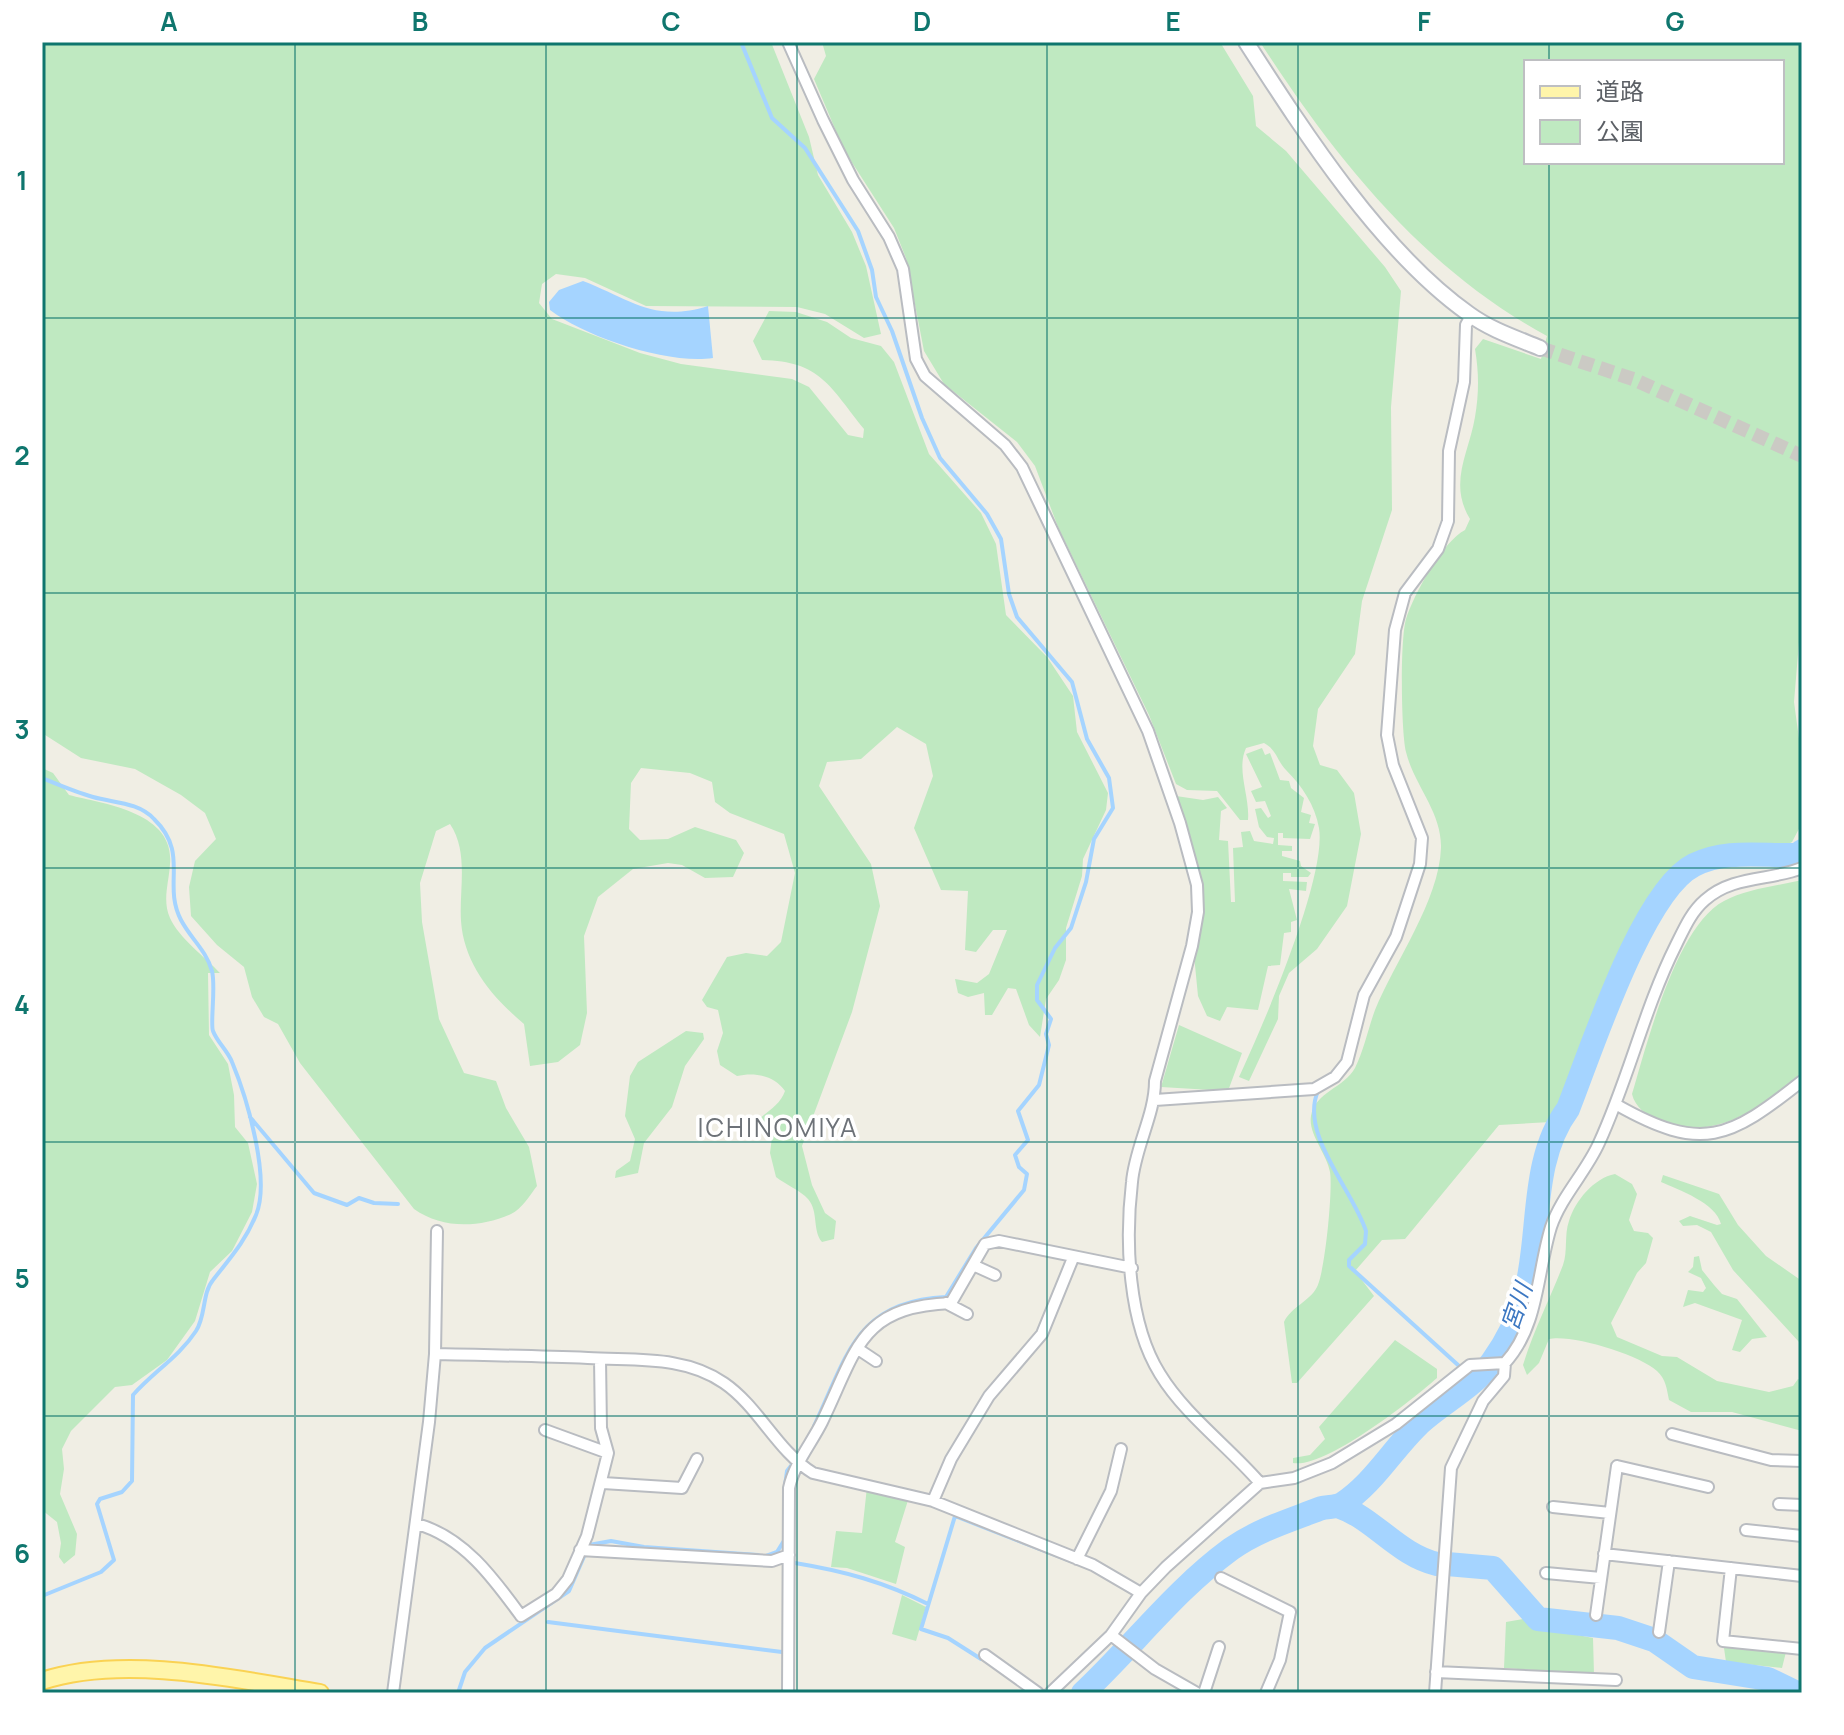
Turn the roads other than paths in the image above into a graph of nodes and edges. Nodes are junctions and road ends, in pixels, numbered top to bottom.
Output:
1 (788, 42) edge
2 (1246, 42) edge
3 (1471, 316) junction
4 (1540, 348) tunnel mouth
5 (1802, 868) edge
6 (1802, 1081) edge
7 (1155, 1100) junction
8 (1617, 1105) junction
9 (437, 1231) dead end
10 (1073, 1258) junction
11 (973, 1265) junction
12 (1132, 1268) junction
13 (995, 1275) dead end
14 (946, 1303) junction
15 (967, 1314) dead end
16 (858, 1349) junction
17 (435, 1354) junction
18 (600, 1359) junction
19 (876, 1361) dead end
20 (1502, 1363) junction
21 (545, 1430) dead end
22 (1672, 1434) dead end
23 (1121, 1449) dead end
24 (608, 1453) junction
25 (697, 1459) dead end
26 (797, 1461) junction
27 (1802, 1461) edge
28 (603, 1483) junction
29 (1260, 1483) junction
30 (1708, 1487) dead end
31 (933, 1501) junction
32 (1779, 1504) dead end
33 (1802, 1505) edge
34 (1553, 1507) dead end
35 (1610, 1513) junction
36 (417, 1524) junction
37 (1746, 1530) dead end
38 (1802, 1536) edge
39 (585, 1550) junction
40 (1604, 1554) junction
41 (789, 1555) junction
42 (1077, 1559) junction
43 (1669, 1561) junction
44 (1731, 1568) junction
45 (1546, 1573) dead end
46 (1802, 1576) edge
47 (1221, 1578) dead end
48 (1601, 1578) junction
49 (1141, 1593) junction
50 (1596, 1615) dead end
51 (1659, 1632) dead end
52 (1111, 1635) junction
53 (1219, 1647) dead end
54 (1802, 1649) edge
55 (985, 1655) dead end
56 (1436, 1672) junction
57 (1616, 1680) dead end
58 (42, 1681) edge
59 (320, 1693) edge
60 (393, 1693) edge
61 (788, 1693) edge
62 (1038, 1693) edge
63 (1050, 1693) edge
64 (1197, 1693) edge
65 (1204, 1693) edge
66 (1266, 1693) edge
67 (1435, 1693) edge

1 - 7 street
2 - 3 main road
3 - 4 main road
3 - 7 street
5 - 8 street
6 - 8 street
7 - 12 street
8 - 20 street
9 - 17 street
10 - 11 street
10 - 12 street
10 - 31 street
11 - 13 street
11 - 14 street
12 - 29 street
14 - 15 street
14 - 16 street
16 - 19 street
16 - 26 street
17 - 18 street
17 - 36 street
18 - 24 street
18 - 26 street
20 - 29 street
20 - 56 street
21 - 24 street
22 - 27 street
23 - 42 street
24 - 28 street
25 - 28 street
26 - 31 street
26 - 41 street
28 - 39 street
29 - 49 street
30 - 35 street
31 - 42 street
32 - 33 street
34 - 35 street
35 - 40 street
36 - 39 street
36 - 60 street
37 - 38 street
39 - 41 street
40 - 43 street
40 - 48 street
41 - 61 street
42 - 49 street
43 - 44 street
43 - 51 street
44 - 46 street
44 - 54 street
45 - 48 street
47 - 66 street
48 - 50 street
49 - 52 street
52 - 63 street
52 - 64 street
53 - 65 street
55 - 62 street
56 - 57 street
56 - 67 street
58 - 59 main road

